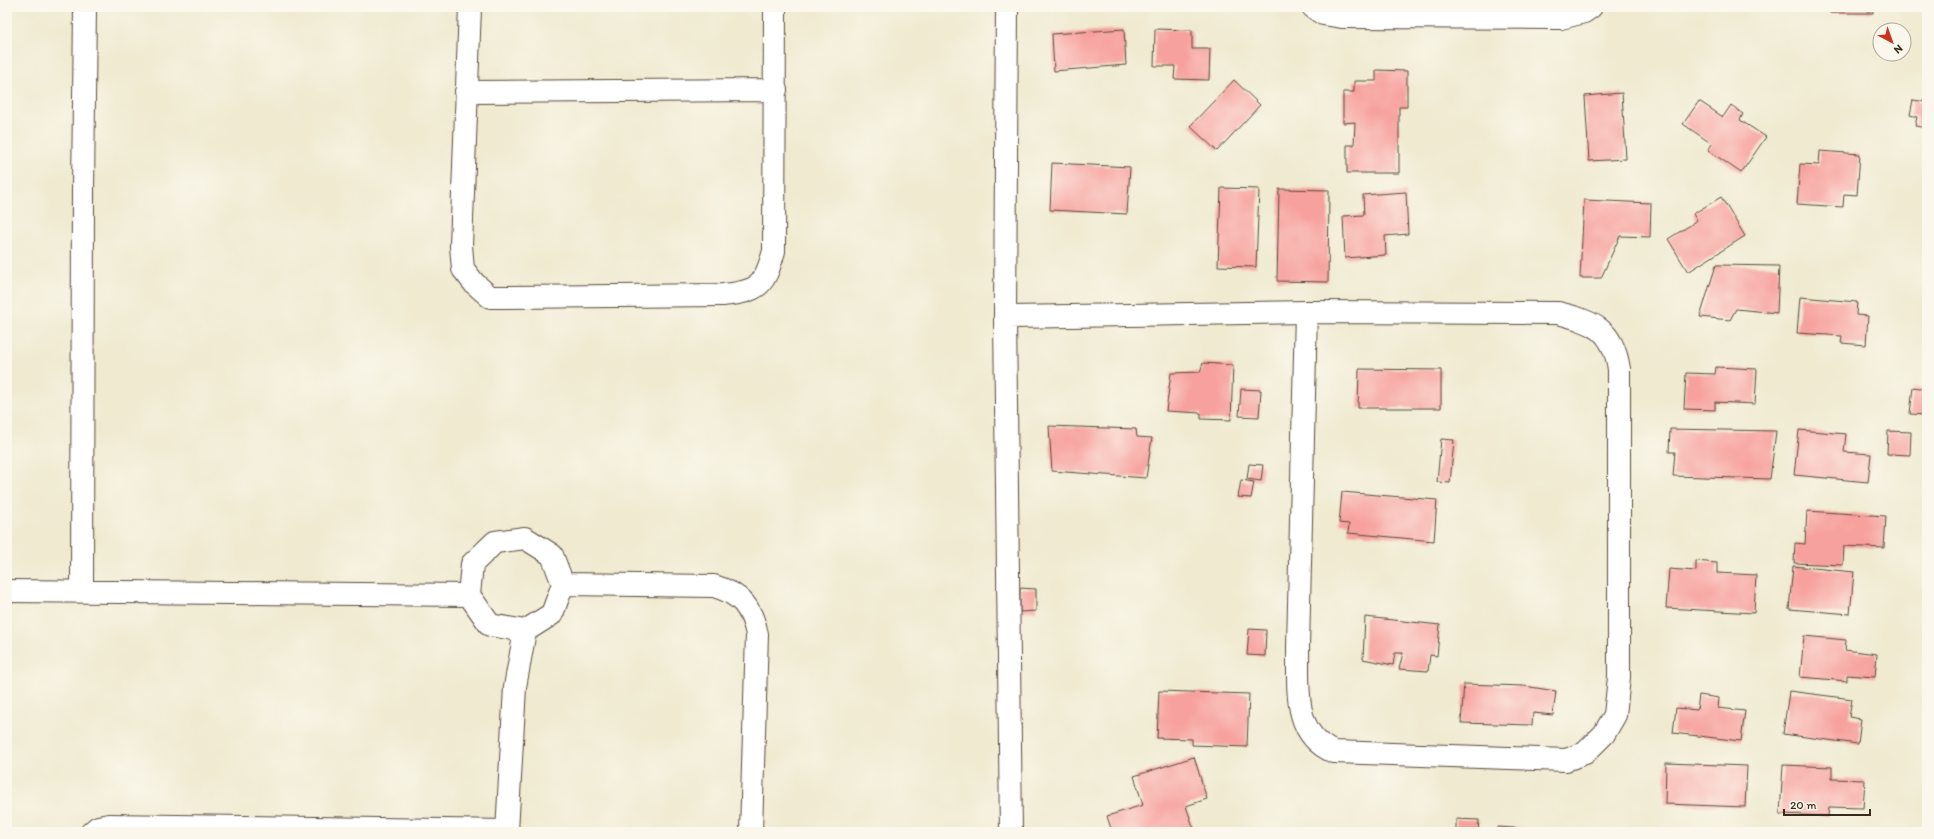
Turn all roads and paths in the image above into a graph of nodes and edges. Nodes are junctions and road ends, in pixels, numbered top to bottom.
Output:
1 (85, 7) edge
2 (470, 7) edge
3 (775, 7) edge
4 (1007, 7) edge
5 (1313, 7) edge
6 (1590, 7) edge
7 (776, 90) junction
8 (466, 92) junction
9 (1306, 312) junction
10 (1005, 316) junction
11 (563, 584) junction
12 (7, 591) edge
13 (82, 591) junction
14 (469, 595) junction
15 (525, 631) junction
16 (280, 829) edge
17 (507, 831) edge
18 (92, 832) edge
19 (751, 832) edge
20 (1011, 832) edge

1 - 13 street
2 - 8 street
3 - 7 street
4 - 10 street
5 - 6 street
7 - 8 street
7 - 8 street
9 - 9 street
9 - 10 street
10 - 20 street
11 - 14 street
11 - 15 street
11 - 19 street
12 - 13 street
13 - 14 street
14 - 15 street
15 - 17 street
16 - 17 street
16 - 18 street

